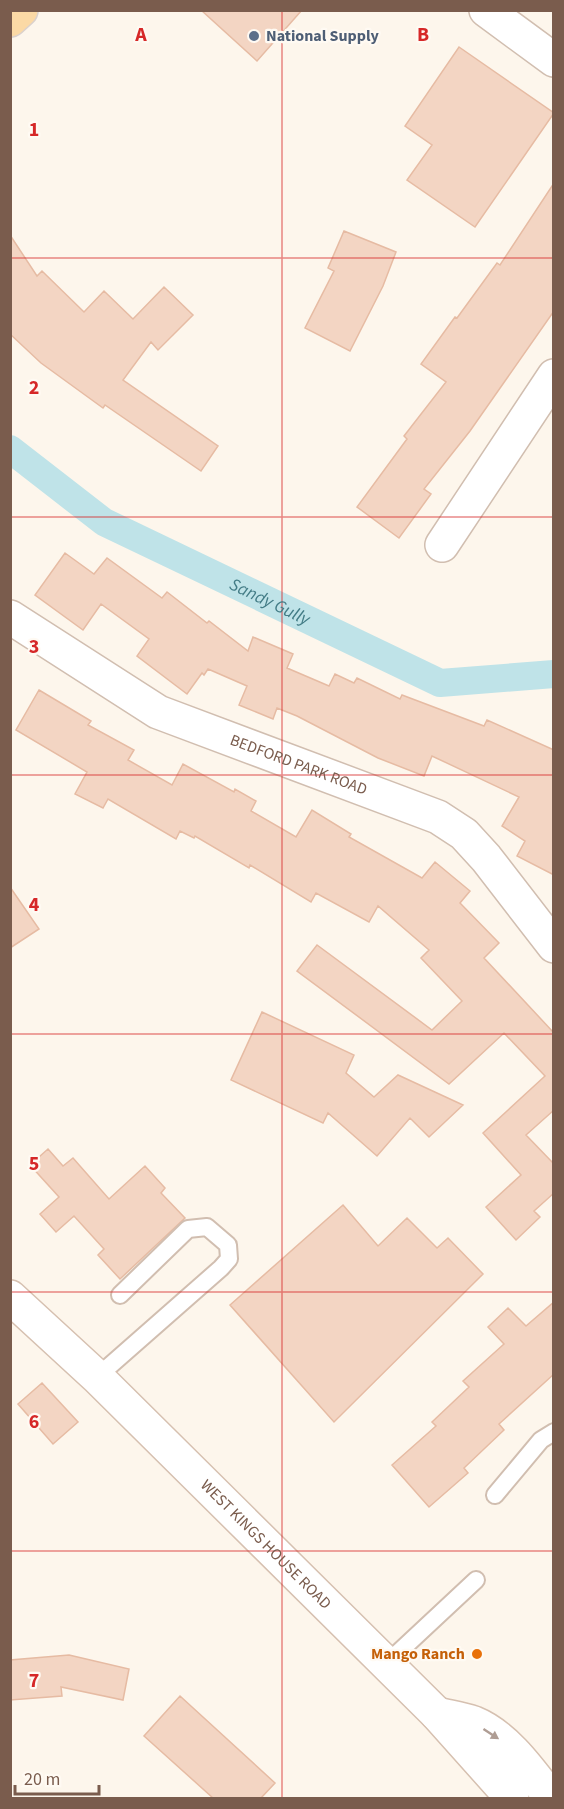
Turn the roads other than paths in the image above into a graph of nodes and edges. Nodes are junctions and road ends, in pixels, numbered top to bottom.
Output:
1 (21, 10) edge
2 (486, 10) edge
3 (10, 20) edge
4 (554, 60) edge
5 (554, 376) edge
6 (442, 544) dead end
7 (10, 617) edge
8 (554, 946) edge
9 (120, 1295) dead end
10 (10, 1297) edge
11 (97, 1377) junction
12 (554, 1432) edge
13 (495, 1495) dead end
14 (476, 1580) dead end
15 (386, 1664) junction
16 (437, 1714) junction
17 (512, 1798) edge
18 (551, 1798) edge

1 - 3 main road
2 - 4 street
5 - 6 street
7 - 8 street, BEDFORD PARK ROAD
9 - 11 lane
10 - 11 street, WEST KINGS HOUSE ROAD
11 - 15 street, WEST KINGS HOUSE ROAD
12 - 13 lane
14 - 15 lane
15 - 16 street, WEST KINGS HOUSE ROAD
16 - 17 street, WEST KINGS HOUSE ROAD
16 -> 18 street

